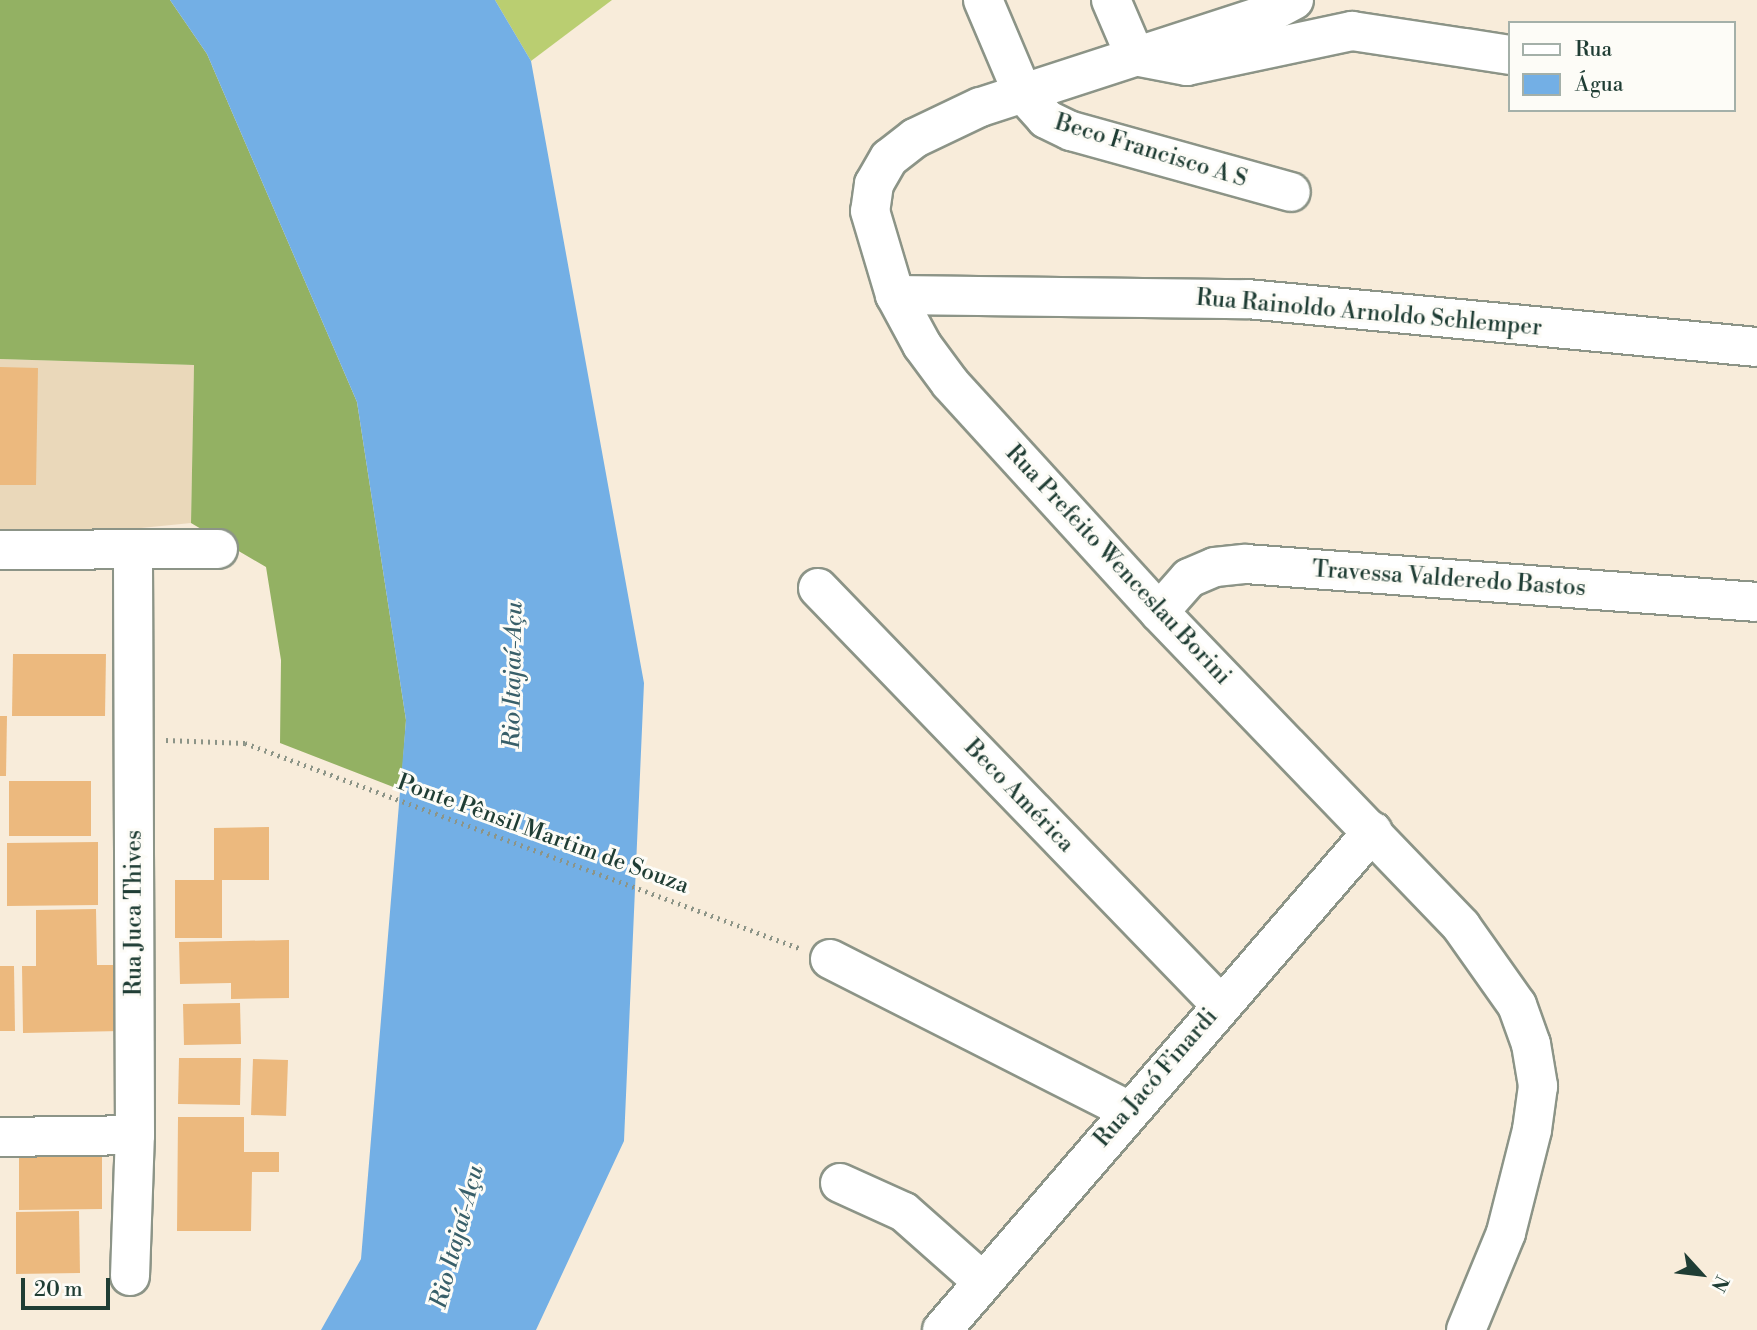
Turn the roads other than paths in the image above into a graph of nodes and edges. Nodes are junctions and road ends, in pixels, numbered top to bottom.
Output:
1 (983, 0) edge
2 (1111, 0) edge
3 (1294, 0) edge
4 (1508, 55) edge
5 (1135, 56) junction
6 (1022, 92) junction
7 (1291, 192) dead end
8 (895, 295) junction
9 (1757, 347) edge
10 (218, 549) dead end
11 (0, 550) edge
12 (134, 550) junction
13 (818, 588) dead end
14 (1757, 602) edge
15 (1158, 612) junction
16 (1373, 831) junction
17 (830, 959) road end
18 (1220, 1004) junction
19 (1128, 1110) junction
20 (135, 1135) junction
21 (0, 1137) edge
22 (840, 1183) dead end
23 (130, 1276) dead end
24 (982, 1282) junction
25 (942, 1330) edge
26 (1466, 1330) edge

1 - 6 street, Beco Francisco A S
2 - 5 street
3 - 5 street, Rua Prefeito Wenceslau Borini
4 - 5 street
5 - 6 street, Rua Prefeito Wenceslau Borini
6 - 7 street, Beco Francisco A S
6 - 8 street, Rua Prefeito Wenceslau Borini
8 - 9 street, Rua Rainoldo Arnoldo Schlemper
8 - 15 street, Rua Prefeito Wenceslau Borini
10 - 12 street
11 - 12 street
12 - 20 street, Rua Juca Thives
13 - 18 street, Beco América
14 - 15 street, Travessa Valderedo Bastos
15 - 16 street, Rua Prefeito Wenceslau Borini
16 - 18 street, Rua Jacó Finardi
16 - 26 street, Rua Prefeito Wenceslau Borini
17 - 19 street
18 - 19 street, Rua Jacó Finardi
19 - 24 street, Rua Jacó Finardi
20 - 21 street
20 - 23 street, Rua Juca Thives
22 - 24 street
24 - 25 street, Rua Jacó Finardi

